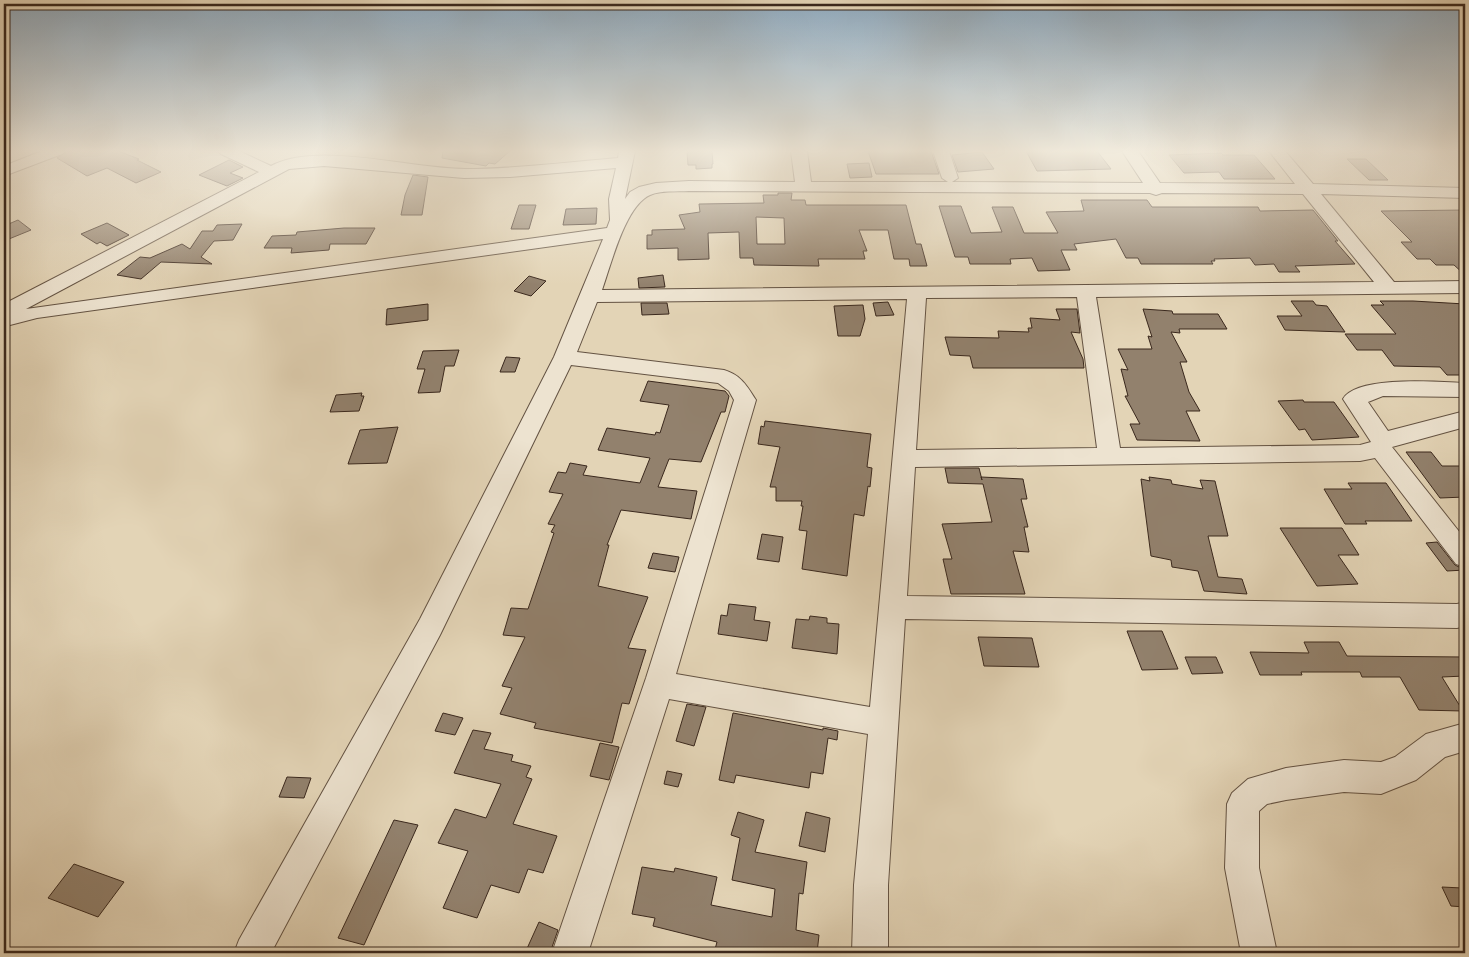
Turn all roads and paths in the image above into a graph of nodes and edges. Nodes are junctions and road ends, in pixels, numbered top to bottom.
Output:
1 (225, 196) edge
2 (618, 196) edge
3 (637, 196) edge
4 (1313, 196) edge
5 (616, 226) junction
6 (1388, 287) junction
7 (1465, 287) edge
8 (1086, 291) junction
9 (917, 292) junction
10 (590, 296) junction
11 (9, 313) edge
12 (564, 357) junction
13 (1436, 389) junction
14 (1465, 390) edge
15 (1465, 408) edge
16 (1465, 419) edge
17 (1382, 444) junction
18 (1110, 457) junction
19 (903, 459) junction
20 (1465, 557) edge
21 (892, 607) junction
22 (1465, 614) edge
23 (660, 684) junction
24 (883, 723) junction
25 (1465, 737) edge
26 (252, 953) edge
27 (570, 953) edge
28 (870, 953) edge
29 (1259, 953) edge

1 - 11 street
2 - 5 street
3 - 5 street
4 - 6 street
5 - 10 street
5 - 11 street
6 - 7 street
6 - 8 street
8 - 9 street
8 - 18 street
9 - 10 street
9 - 19 street
10 - 12 street
12 - 23 street
12 - 26 street
13 - 14 street
13 - 15 street
13 - 17 street
16 - 17 street
17 - 18 street
17 - 20 street
18 - 19 street
19 - 21 street
21 - 22 street
21 - 24 street
23 - 24 street
23 - 27 street
24 - 28 street
25 - 29 street

